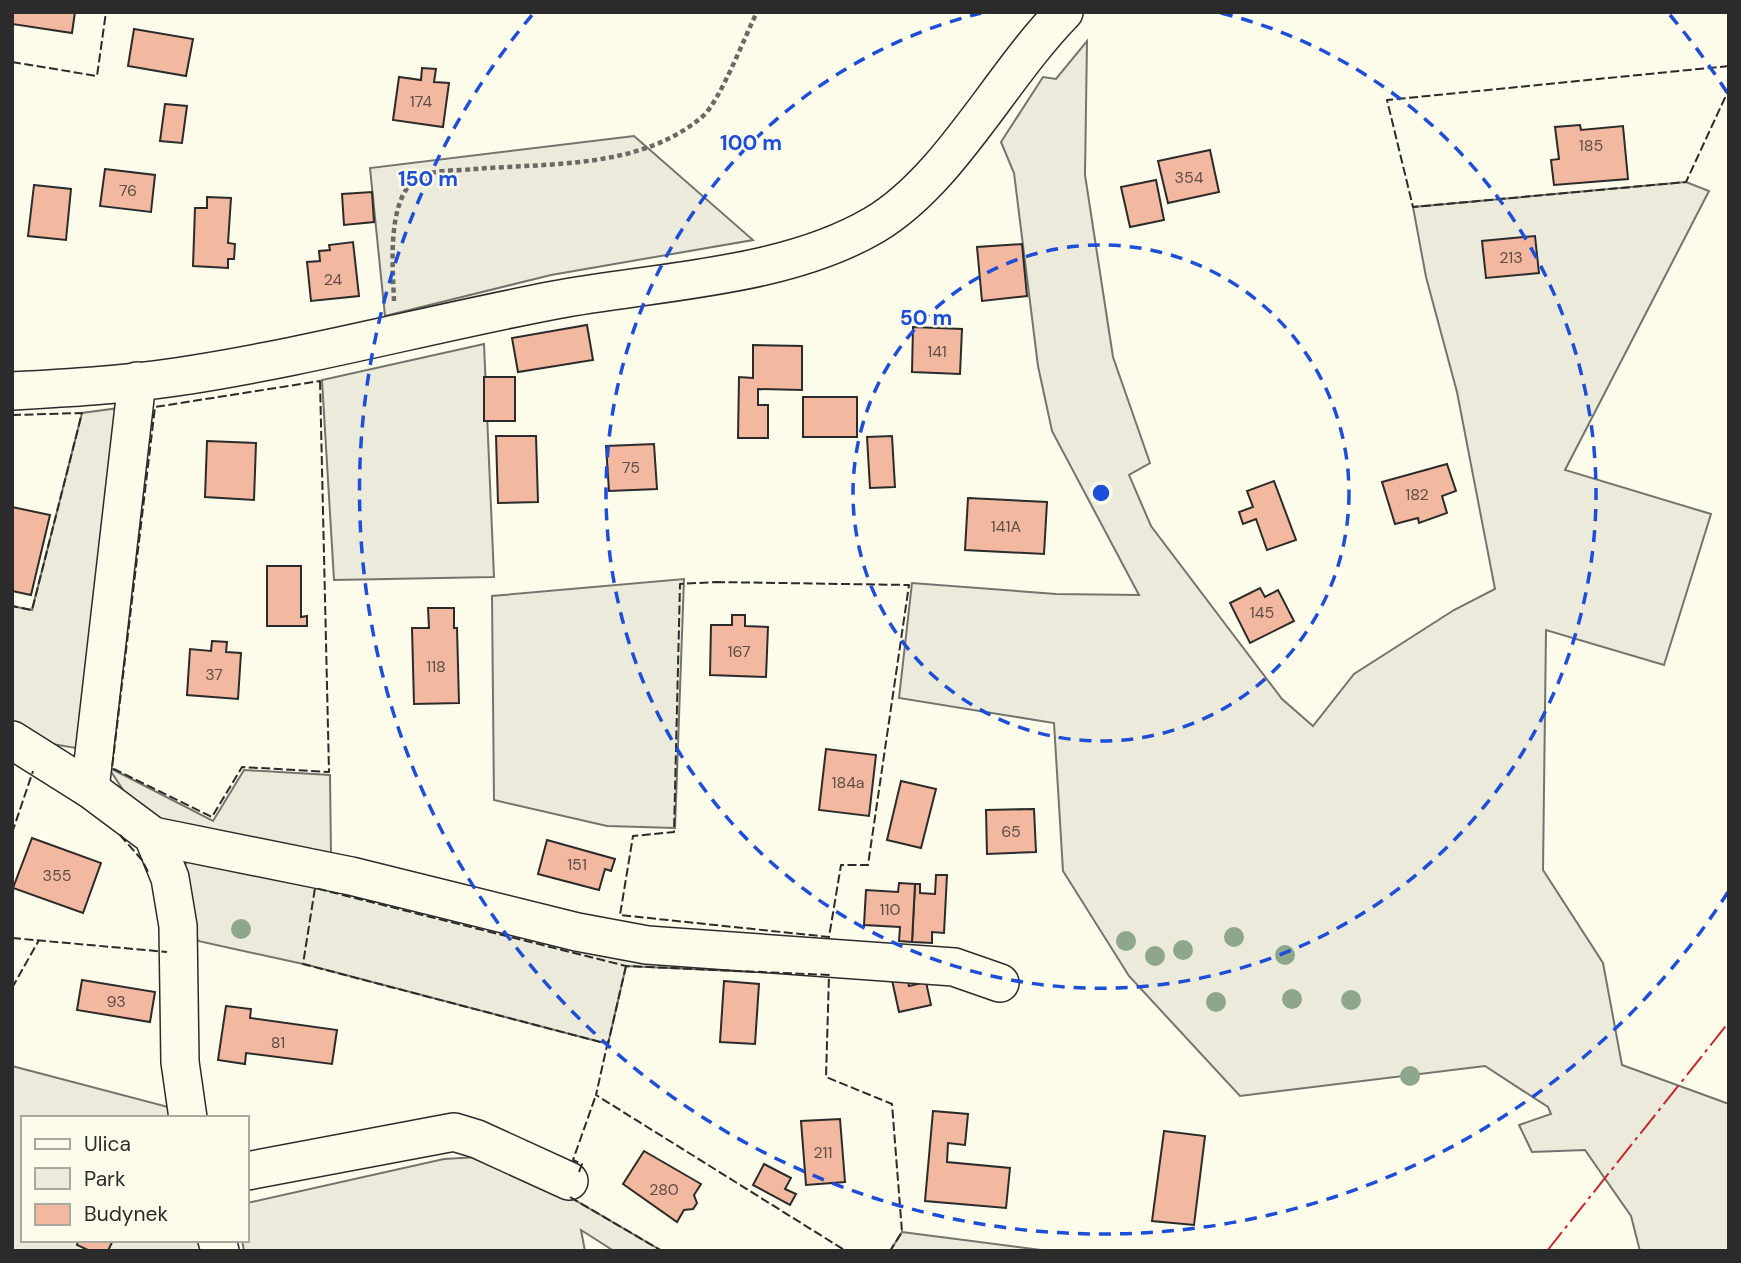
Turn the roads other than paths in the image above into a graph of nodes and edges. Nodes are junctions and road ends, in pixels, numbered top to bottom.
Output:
1 (1064, 12) edge
2 (136, 381) junction
3 (12, 391) edge
4 (12, 740) edge
5 (90, 789) junction
6 (153, 836) junction
7 (999, 983) dead end
8 (188, 1116) edge
9 (248, 1171) edge
10 (569, 1181) dead end

1 - 2 street
2 - 3 street
2 - 5 street
4 - 5 street
5 - 6 street
6 - 7 street
6 - 8 street
9 - 10 street

